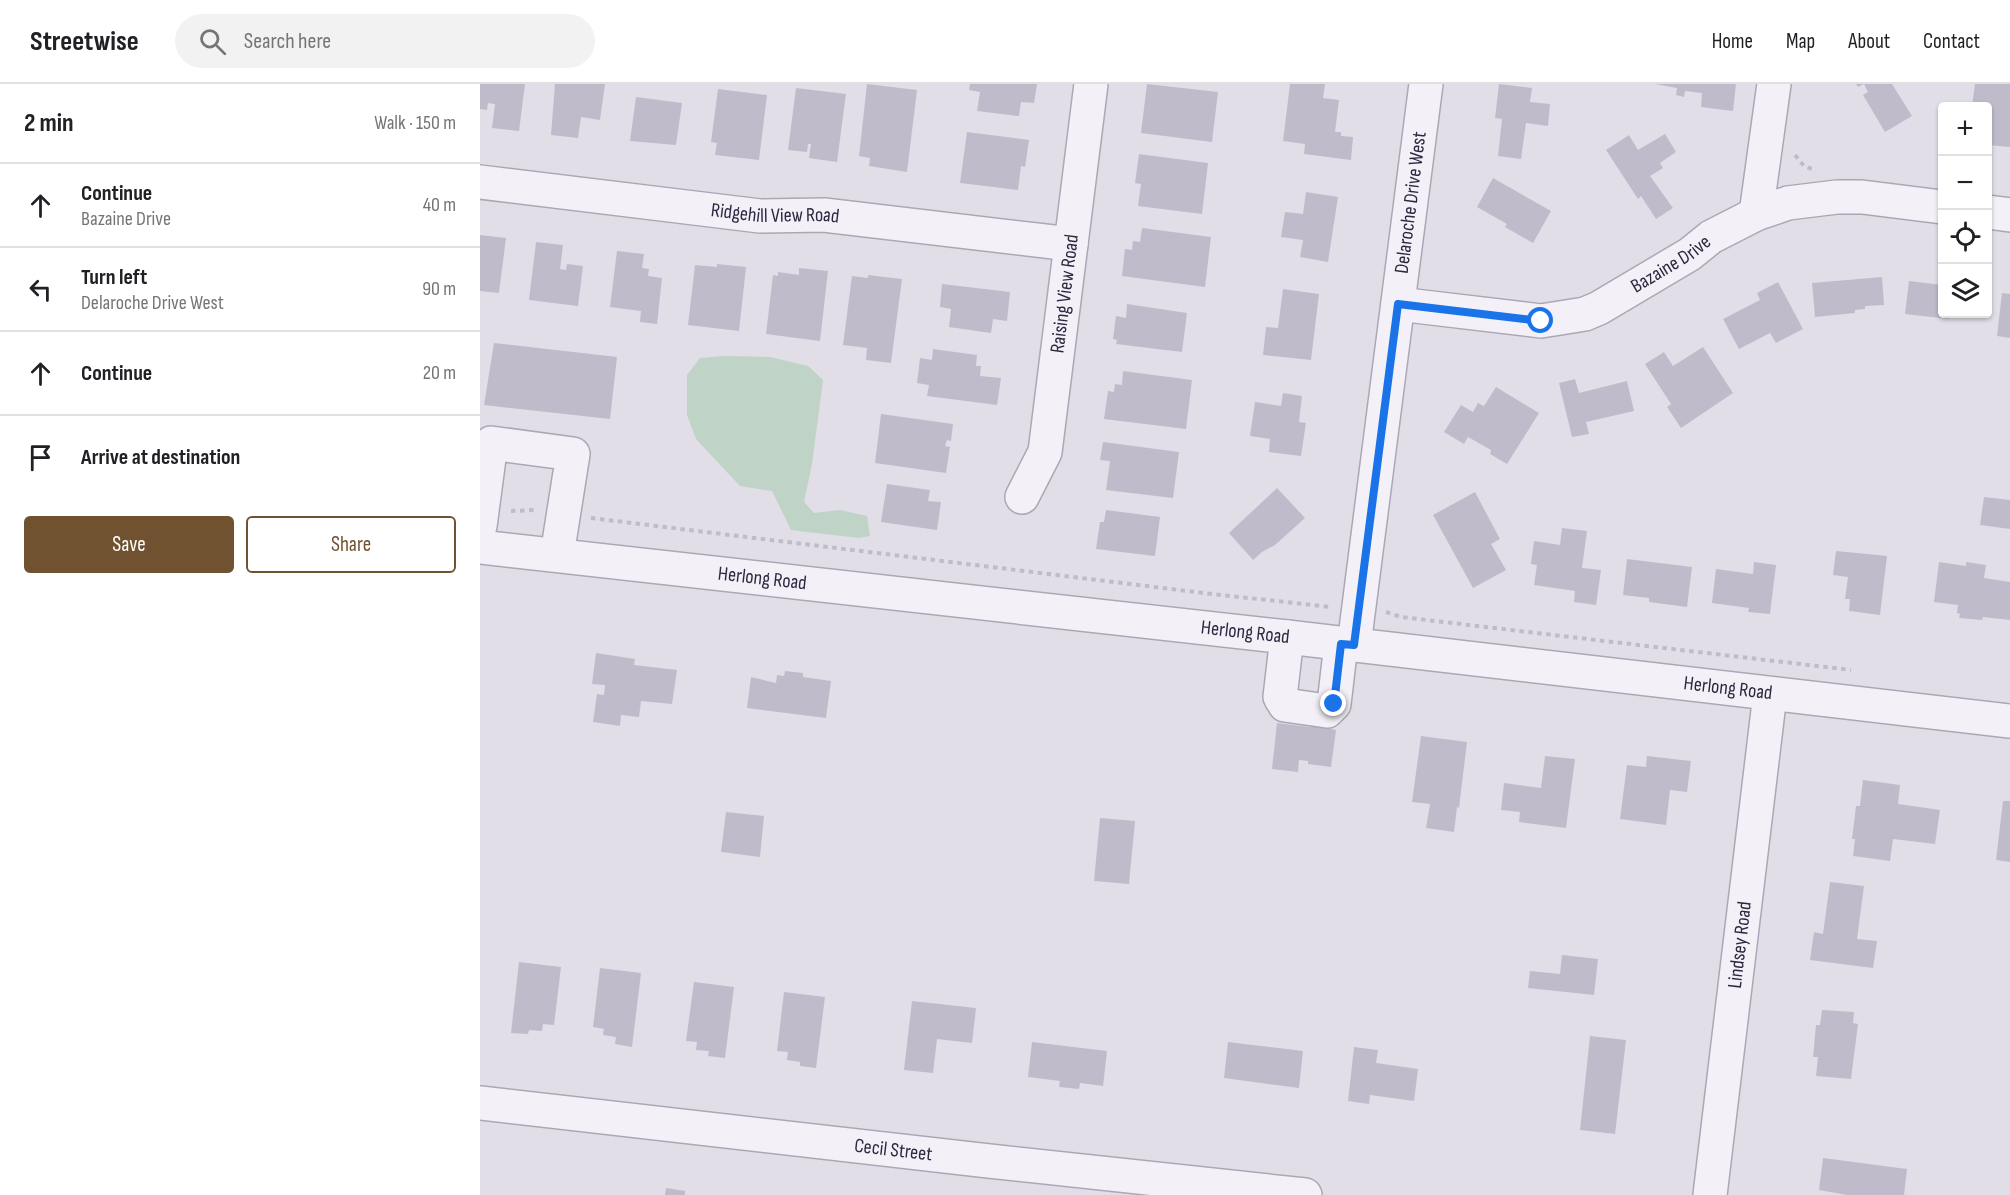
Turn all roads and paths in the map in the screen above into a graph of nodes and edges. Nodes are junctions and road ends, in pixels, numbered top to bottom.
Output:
1 (1091, 84) edge
2 (1426, 84) edge
3 (1774, 84) edge
4 (1792, 151) dead end
5 (1815, 170) dead end
6 (480, 182) edge
7 (1938, 206) edge
8 (1992, 213) edge
9 (1756, 214) junction
10 (2010, 215) edge
11 (1071, 244) junction
12 (1398, 304) junction
13 (1022, 497) dead end
14 (564, 514) junction
15 (481, 517) edge
16 (480, 547) edge
17 (557, 555) junction
18 (1340, 608) dead end
19 (1378, 611) dead end
20 (1287, 637) junction
21 (1348, 644) junction
22 (1858, 671) dead end
23 (1770, 694) junction
24 (2010, 721) edge
25 (480, 1103) edge
26 (1305, 1195) edge
27 (1710, 1195) edge

1 - 11 street, Raising View Road
2 - 12 street, Delaroche Drive West
3 - 9 street
4 - 5 path
6 - 11 street, Ridgehill View Road
7 - 9 street, Bazaine Drive
8 - 10 street
9 - 12 street, Bazaine Drive
11 - 13 street, Raising View Road
12 - 21 street, Delaroche Drive West
14 - 15 path
14 - 15 street
14 - 17 street
14 - 18 path
16 - 17 street, Herlong Road
17 - 20 street, Herlong Road
19 - 22 path
20 - 21 street, Herlong Road
20 - 21 street, Delaroche Drive West
21 - 23 street, Herlong Road
23 - 24 street, Herlong Road
23 - 27 street, Lindsey Road
25 - 26 street, Cecil Street

